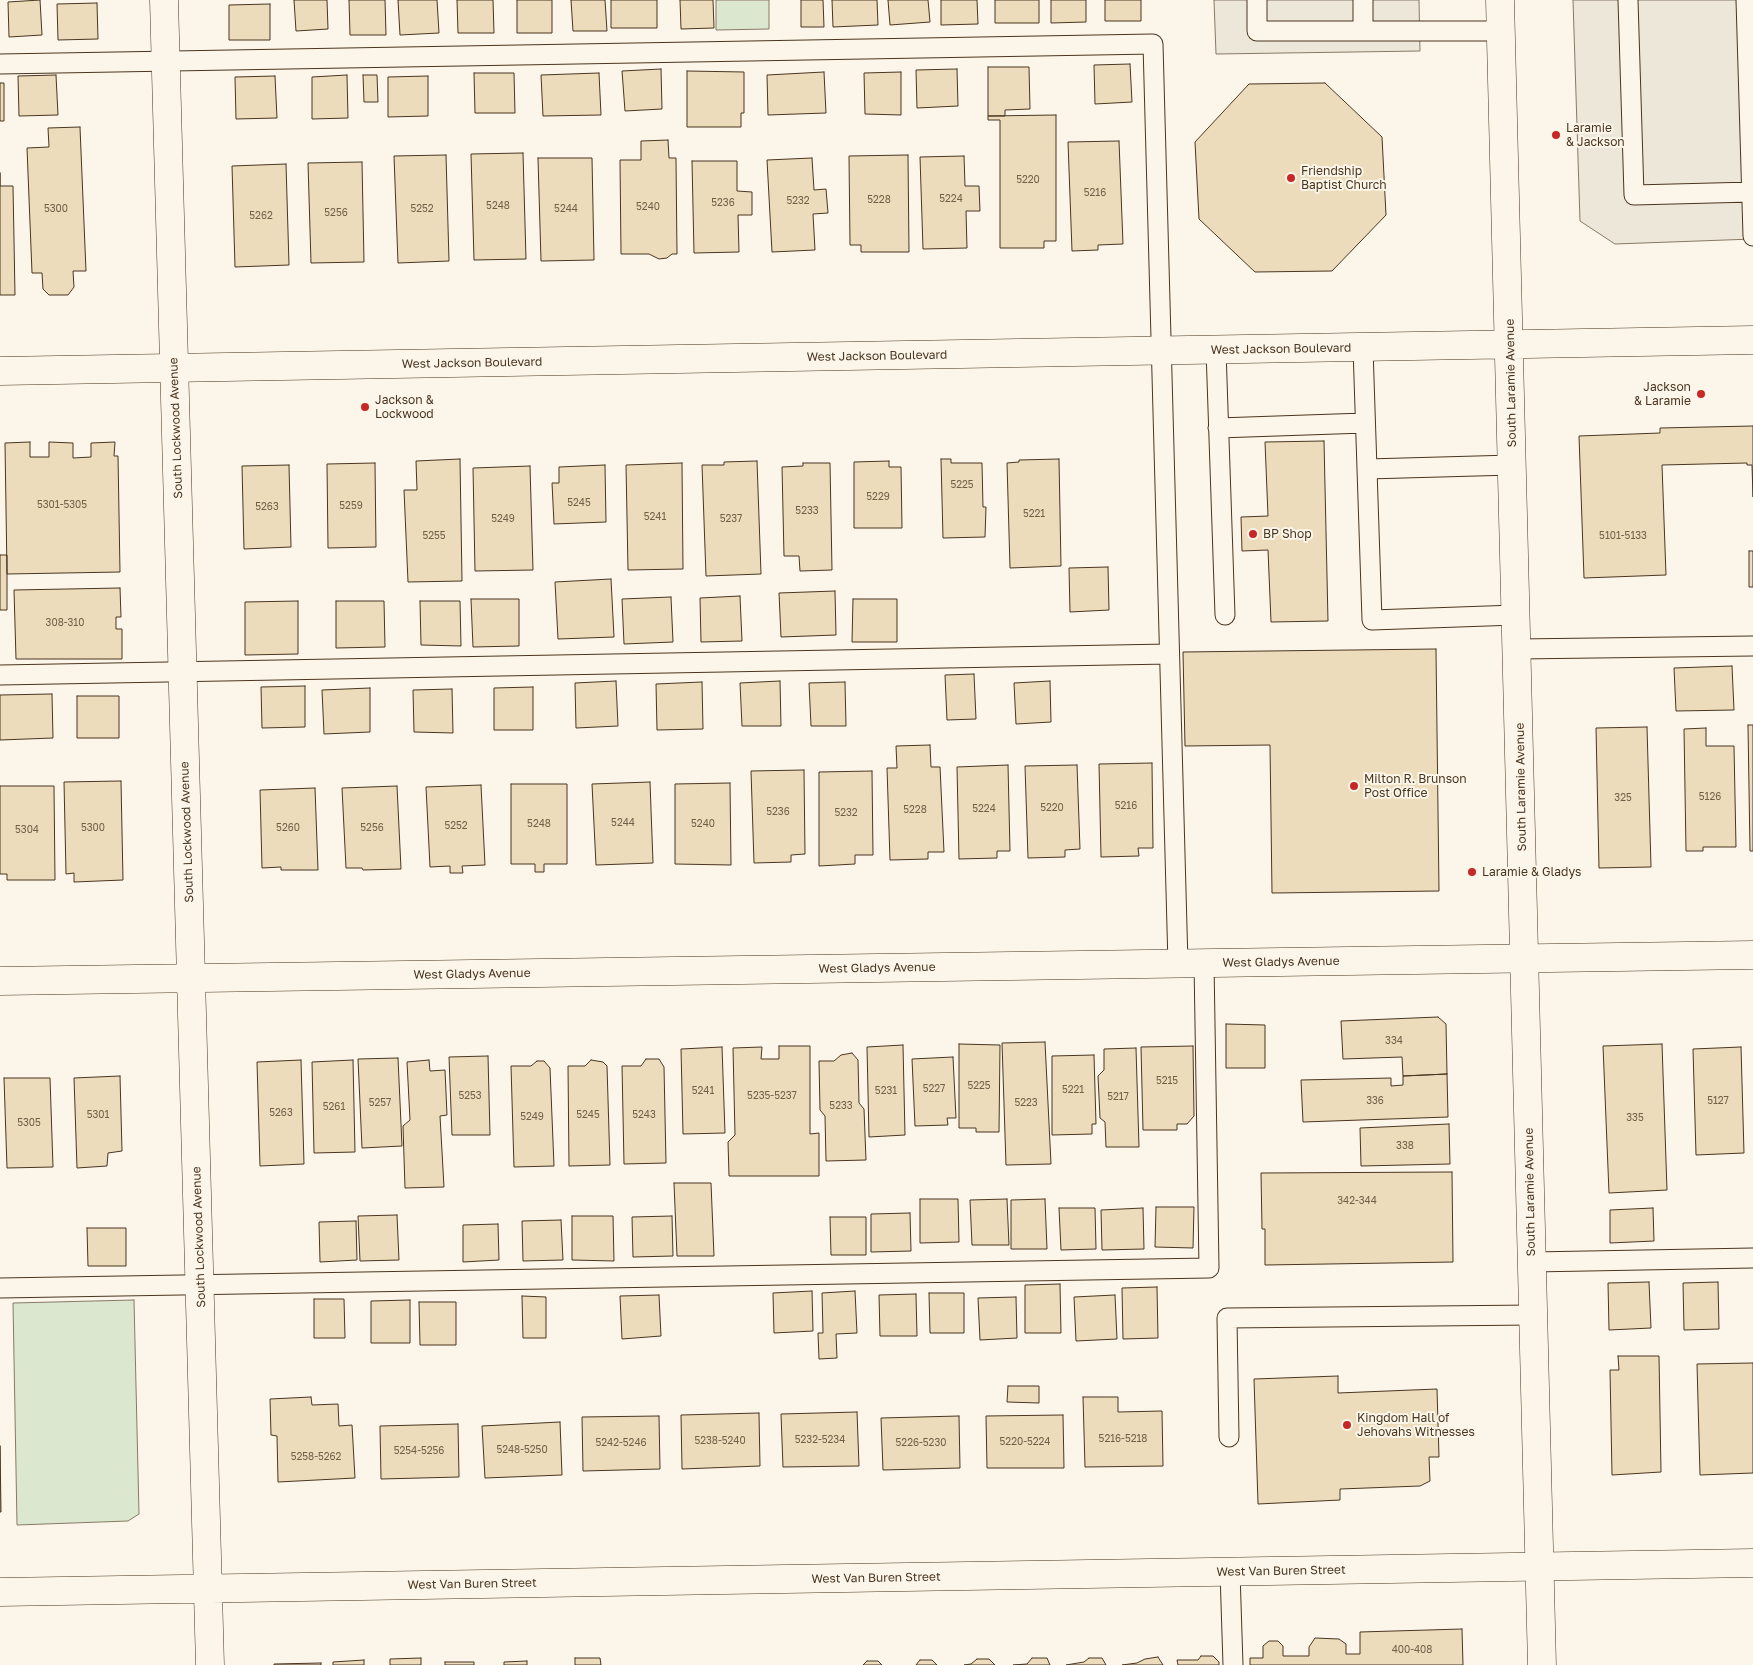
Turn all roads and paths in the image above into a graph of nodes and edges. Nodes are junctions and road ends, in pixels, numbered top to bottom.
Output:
1 (164, 0) edge
2 (1257, 0) edge
3 (1363, 0) edge
4 (1500, 0) edge
5 (1628, 0) edge
6 (1746, 0) edge
7 (1363, 31) junction
8 (1501, 31) junction
9 (166, 61) junction
10 (0, 64) edge
11 (1752, 192) junction
12 (1753, 236) edge
13 (1753, 340) edge
14 (1510, 345) junction
15 (1363, 348) junction
16 (1216, 350) junction
17 (1161, 351) junction
18 (175, 368) junction
19 (0, 372) edge
20 (1365, 423) junction
21 (1218, 428) junction
22 (1513, 465) junction
23 (1367, 469) junction
24 (1225, 615) dead end
25 (1516, 615) junction
26 (1753, 646) edge
27 (1517, 649) junction
28 (1169, 654) junction
29 (183, 672) junction
30 (0, 675) edge
31 (1753, 955) edge
32 (1525, 959) junction
33 (1191, 963) junction
34 (191, 978) junction
35 (0, 981) edge
36 (1753, 1258) edge
37 (1532, 1262) junction
38 (200, 1285) junction
39 (0, 1288) edge
40 (1534, 1315) junction
41 (1229, 1437) dead end
42 (1753, 1563) edge
43 (1540, 1567) junction
44 (1230, 1572) junction
45 (208, 1589) junction
46 (0, 1592) edge
47 (210, 1665) edge
48 (1233, 1665) edge
49 (1542, 1665) edge

1 - 9 street, South Lockwood Avenue
2 - 7 lane
3 - 7 lane
4 - 8 street, South Laramie Avenue
5 - 11 lane
6 - 11 lane
7 - 8 lane
8 - 14 street, South Laramie Avenue
9 - 10 lane
9 - 17 lane
9 - 18 street, South Lockwood Avenue
11 - 12 lane
13 - 14 street, West Jackson Boulevard
14 - 15 street, West Jackson Boulevard
14 - 22 street, South Laramie Avenue
15 - 16 street, West Jackson Boulevard
15 - 20 lane
16 - 17 street, West Jackson Boulevard
16 - 21 lane
17 - 18 street, West Jackson Boulevard
17 - 28 lane
18 - 19 street, West Jackson Boulevard
18 - 29 street, South Lockwood Avenue
20 - 21 lane
20 - 23 lane
21 - 24 lane
22 - 23 lane
22 - 25 street, South Laramie Avenue
23 - 25 lane
25 - 27 street, South Laramie Avenue
26 - 27 lane
27 - 32 street, South Laramie Avenue
28 - 29 lane
28 - 33 lane
29 - 30 lane
29 - 34 street, South Lockwood Avenue
31 - 32 street, West Gladys Avenue
32 - 33 street, West Gladys Avenue
32 - 37 street, South Laramie Avenue
33 - 34 street, West Gladys Avenue
33 - 38 lane
34 - 35 street, West Gladys Avenue
34 - 38 street, South Lockwood Avenue
36 - 37 lane
37 - 40 street, South Laramie Avenue
38 - 39 lane
38 - 45 street, South Lockwood Avenue
40 - 41 lane
40 - 43 street, South Laramie Avenue
42 - 43 street, West Van Buren Street
43 - 44 street, West Van Buren Street
43 - 49 street, South Laramie Avenue
44 - 45 street, West Van Buren Street
44 - 48 lane
45 - 46 street, West Van Buren Street
45 - 47 street, South Lockwood Avenue

